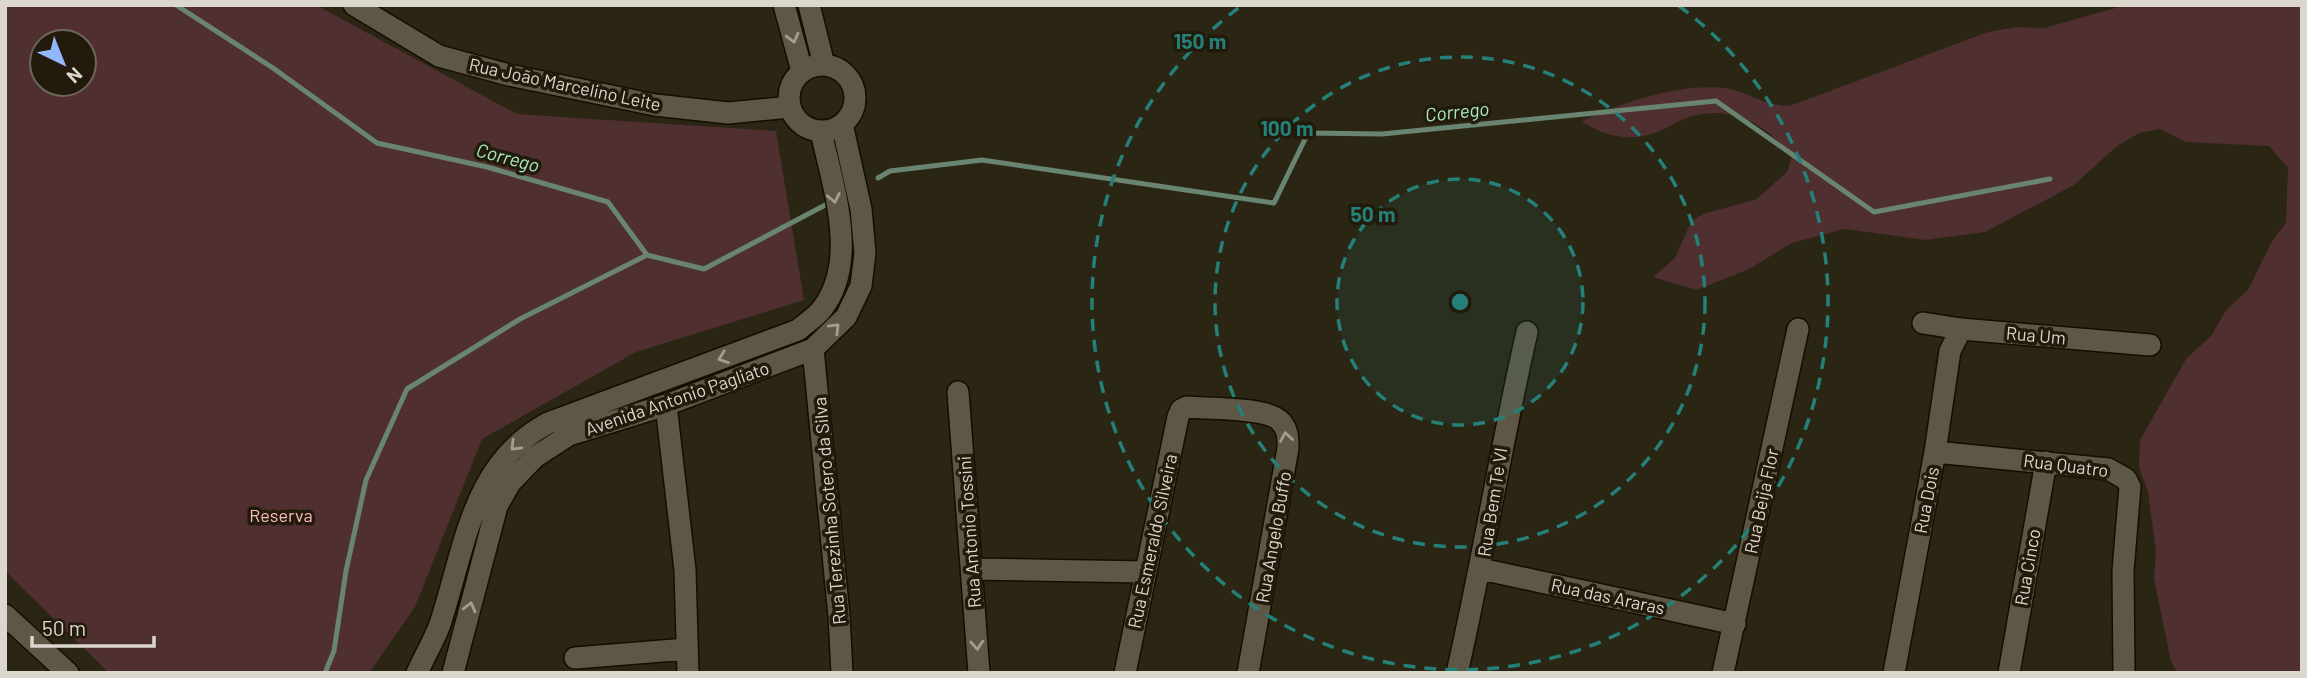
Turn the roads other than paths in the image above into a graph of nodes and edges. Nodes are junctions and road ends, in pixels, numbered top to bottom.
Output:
1 (354, 5) edge
2 (784, 5) edge
3 (809, 5) edge
4 (824, 65) junction
5 (802, 72) junction
6 (790, 107) junction
7 (842, 124) junction
8 (821, 131) junction
9 (1923, 323) dead end
10 (1798, 329) dead end
11 (1961, 329) junction
12 (1527, 332) dead end
13 (2150, 345) dead end
14 (813, 349) junction
15 (958, 392) dead end
16 (666, 405) junction
17 (1181, 410) joint
18 (1935, 452) junction
19 (2046, 462) junction
20 (972, 569) junction
21 (1481, 569) junction
22 (1146, 572) junction
23 (5, 615) edge
24 (1735, 624) junction
25 (687, 649) junction
26 (575, 658) dead end
27 (68, 673) edge
28 (417, 673) edge
29 (453, 673) edge
30 (688, 673) edge
31 (842, 673) edge
32 (979, 673) edge
33 (1125, 673) edge
34 (1248, 673) edge
35 (1457, 673) edge
36 (1723, 673) edge
37 (1894, 673) edge
38 (2009, 673) edge
39 (2124, 673) edge

1 - 6 street, Rua João Marcelino Leite
2 -> 5 street
3 - 4 street
4 - 5 street
4 - 7 street
5 - 6 street
6 - 8 street
7 - 8 street
14 -> 7 street, Avenida Antonio Pagliato
8 -> 28 street, Avenida Antonio Pagliato
9 - 11 street, Rua Um
10 - 24 street, Rua Beija Flor
11 - 13 street, Rua Um
11 - 18 street, Rua Dois
12 - 21 street, Rua Bem Te VI
14 - 16 street, Avenida Antonio Pagliato
14 - 31 street, Rua Terezinha Sotero da Silva
15 - 20 street, Rua Antonio Tossini
16 - 25 street
29 -> 16 street, Avenida Antonio Pagliato
17 - 22 street, Rua Esmeraldo Silveira
34 -> 17 street, Rua Angelo Buffo
18 - 19 street, Rua Quatro
18 - 37 street, Rua Dois
19 - 38 street, Rua Cinco
19 - 39 street, Rua Quatro
20 - 22 street
20 -> 32 street, Rua Antonio Tossini
21 - 24 street, Rua das Araras
21 - 35 street, Rua Bem Te VI
22 - 33 street, Rua Esmeraldo Silveira
23 - 27 street
24 - 36 street, Rua Beija Flor
25 - 26 street
25 - 30 street

